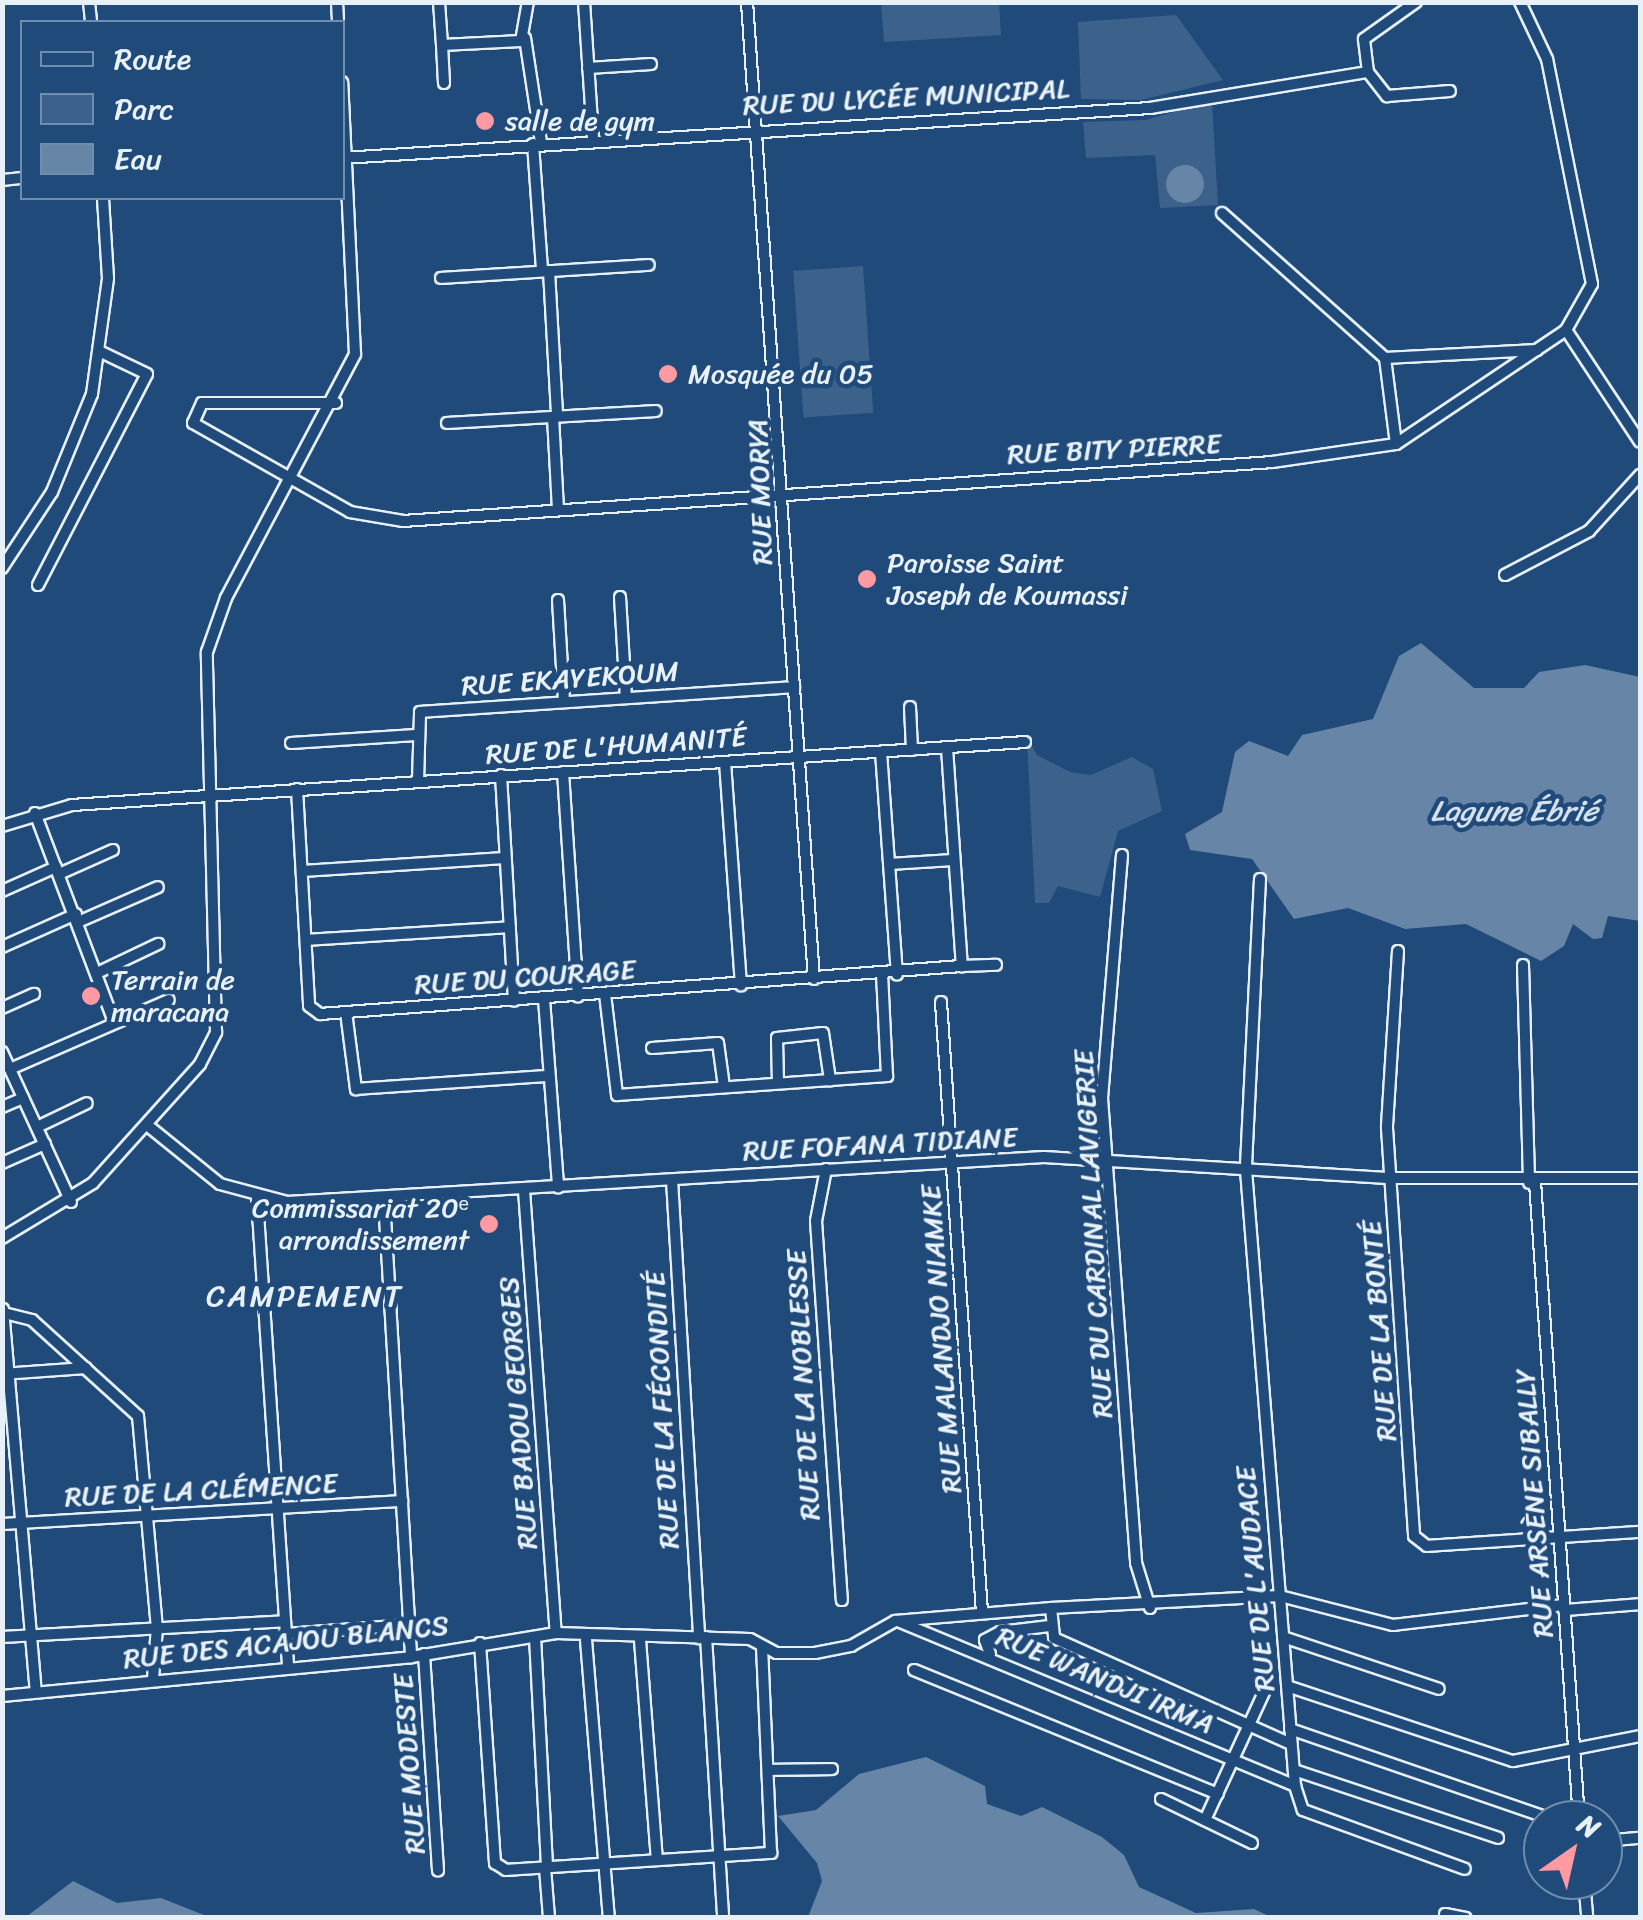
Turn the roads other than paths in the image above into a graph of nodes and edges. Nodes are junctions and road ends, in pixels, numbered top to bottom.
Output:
1 (439, 2) edge
2 (528, 2) edge
3 (584, 2) edge
4 (747, 2) edge
5 (1416, 2) edge
6 (1520, 2) edge
7 (525, 38) junction
8 (442, 45) junction
9 (652, 64) dead end
10 (588, 68) junction
11 (1368, 72) junction
12 (444, 84) dead end
13 (1450, 91) dead end
14 (757, 127) junction
15 (593, 139) junction
16 (537, 144) junction
17 (345, 158) edge
18 (103, 200) edge
19 (1222, 213) dead end
20 (649, 265) dead end
21 (546, 271) junction
22 (441, 278) dead end
23 (1566, 330) junction
24 (1542, 350) junction
25 (101, 352) junction
26 (1385, 358) junction
27 (336, 402) junction
28 (656, 411) dead end
29 (555, 417) junction
30 (447, 423) dead end
31 (1640, 442) edge
32 (1396, 444) junction
33 (1640, 474) edge
34 (292, 482) junction
35 (780, 491) junction
36 (558, 508) junction
37 (2, 568) edge
38 (1505, 575) dead end
39 (38, 585) dead end
40 (620, 597) dead end
41 (558, 600) dead end
42 (794, 687) junction
43 (626, 698) junction
44 (564, 702) junction
45 (910, 707) dead end
46 (416, 735) junction
47 (1025, 742) dead end
48 (290, 743) dead end
49 (946, 748) junction
50 (912, 750) junction
51 (882, 752) junction
52 (799, 757) junction
53 (725, 762) junction
54 (563, 772) junction
55 (501, 775) junction
56 (418, 781) junction
57 (297, 789) junction
58 (209, 794) junction
59 (35, 813) junction
60 (2, 826) edge
61 (113, 850) dead end
62 (1122, 855) dead end
63 (506, 858) junction
64 (953, 860) junction
65 (890, 864) junction
66 (57, 870) junction
67 (302, 871) junction
68 (1260, 879) dead end
69 (158, 887) dead end
70 (2, 891) edge
71 (77, 918) junction
72 (510, 927) junction
73 (306, 940) junction
74 (158, 944) dead end
75 (2, 947) edge
76 (1398, 951) dead end
77 (996, 965) dead end
78 (1522, 965) dead end
79 (962, 966) junction
80 (96, 973) junction
81 (897, 974) junction
82 (882, 976) junction
83 (814, 979) junction
84 (741, 984) junction
85 (34, 994) dead end
86 (605, 994) junction
87 (578, 996) junction
88 (544, 999) junction
89 (169, 1000) dead end
90 (514, 1000) junction
91 (940, 1002) dead end
92 (2, 1008) edge
93 (346, 1012) junction
94 (114, 1022) junction
95 (652, 1048) dead end
96 (2, 1052) edge
97 (10, 1069) junction
98 (549, 1076) junction
99 (830, 1080) junction
100 (778, 1084) junction
101 (724, 1087) junction
102 (24, 1098) junction
103 (87, 1103) dead end
104 (2, 1107) edge
105 (146, 1125) junction
106 (37, 1127) junction
107 (45, 1144) junction
108 (1106, 1158) junction
109 (953, 1160) junction
110 (2, 1163) edge
111 (826, 1168) junction
112 (1246, 1170) junction
113 (1391, 1178) junction
114 (1640, 1178) edge
115 (672, 1180) junction
116 (1532, 1183) junction
117 (558, 1187) junction
118 (524, 1190) junction
119 (257, 1198) junction
120 (384, 1200) junction
121 (72, 1202) junction
122 (2, 1238) edge
123 (3, 1310) edge
124 (86, 1368) junction
125 (7, 1373) edge
126 (402, 1501) junction
127 (277, 1508) junction
128 (148, 1518) junction
129 (22, 1523) junction
130 (2, 1524) edge
131 (1640, 1532) edge
132 (1557, 1538) junction
133 (1280, 1596) junction
134 (842, 1600) dead end
135 (1640, 1604) edge
136 (1052, 1608) junction
137 (1150, 1608) junction
138 (1563, 1608) junction
139 (982, 1613) junction
140 (894, 1620) junction
141 (410, 1625) junction
142 (1050, 1626) junction
143 (158, 1628) junction
144 (285, 1628) junction
145 (556, 1633) junction
146 (33, 1635) junction
147 (2, 1637) edge
148 (535, 1637) junction
149 (1283, 1637) junction
150 (702, 1638) junction
151 (586, 1640) junction
152 (640, 1640) junction
153 (480, 1643) junction
154 (762, 1648) junction
155 (990, 1654) junction
156 (418, 1656) junction
157 (288, 1667) junction
158 (914, 1670) dead end
159 (153, 1679) junction
160 (1287, 1686) junction
161 (1439, 1689) dead end
162 (1265, 1690) dead end
163 (36, 1692) junction
164 (2, 1696) edge
165 (1249, 1725) junction
166 (1290, 1729) junction
167 (1640, 1736) edge
168 (1291, 1744) junction
169 (1574, 1748) junction
170 (1233, 1760) junction
171 (832, 1769) dead end
172 (769, 1770) junction
173 (1294, 1770) junction
174 (1295, 1786) junction
175 (1218, 1794) junction
176 (1161, 1800) dead end
177 (1578, 1800) edge
178 (1523, 1809) edge
179 (1205, 1820) junction
180 (1498, 1838) dead end
181 (1252, 1843) dead end
182 (717, 1855) junction
183 (656, 1859) junction
184 (602, 1863) junction
185 (546, 1868) junction
186 (1465, 1869) dead end
187 (438, 1871) dead end
188 (1445, 1914) dead end
189 (549, 1918) edge
190 (609, 1918) edge
191 (723, 1918) edge
192 (1466, 1918) edge

1 - 8 street
2 - 7 street
3 - 10 street
4 - 14 street, RUE MORYA
5 - 11 street
6 - 23 street, RUE BITY PIERRE
7 - 8 street
7 - 16 street
8 - 12 street
9 - 10 street
10 - 15 street
11 - 13 street
11 - 14 street, RUE DU LYCÉE MUNICIPAL
14 - 15 street, RUE DU LYCÉE MUNICIPAL
14 - 35 street, RUE MORYA
15 - 16 street, RUE DU LYCÉE MUNICIPAL
16 - 17 street, RUE DU LYCÉE MUNICIPAL
16 - 21 street
17 - 27 street
18 - 25 street
19 - 26 street
20 - 21 street
21 - 22 street
21 - 29 street
23 - 24 street, RUE BITY PIERRE
23 - 31 street
24 - 26 street
24 - 32 street, RUE BITY PIERRE
25 - 37 street
25 - 39 street
26 - 32 street
27 - 34 street
27 - 34 street, RUE BITY PIERRE
28 - 29 street
29 - 30 street
29 - 36 street
32 - 35 street, RUE BITY PIERRE
33 - 38 street
34 - 36 street, RUE BITY PIERRE
34 - 58 street
35 - 36 street, RUE BITY PIERRE
35 - 42 street, RUE MORYA
40 - 43 street
41 - 44 street
42 - 43 street, RUE EKAYEKOUM
42 - 52 street, RUE MORYA
43 - 44 street, RUE EKAYEKOUM
44 - 46 street, RUE EKAYEKOUM
45 - 50 street
46 - 48 street
46 - 56 street
47 - 49 street, RUE DE L'HUMANITÉ
49 - 50 street, RUE DE L'HUMANITÉ
49 - 64 street
50 - 51 street, RUE DE L'HUMANITÉ
51 - 52 street, RUE DE L'HUMANITÉ
51 - 65 street
52 - 53 street, RUE DE L'HUMANITÉ
52 - 83 street, RUE MORYA
53 - 54 street, RUE DE L'HUMANITÉ
53 - 84 street
54 - 55 street, RUE DE L'HUMANITÉ
54 - 87 street
55 - 56 street, RUE DE L'HUMANITÉ
55 - 63 street
56 - 57 street, RUE DE L'HUMANITÉ
57 - 58 street, RUE DE L'HUMANITÉ
57 - 67 street
58 - 59 street, RUE DE L'HUMANITÉ
58 - 105 street
59 - 60 street, RUE DE L'HUMANITÉ
59 - 66 street
61 - 66 street
62 - 108 street, RUE DU CARDINAL LAVIGERIE
63 - 67 street
63 - 72 street
64 - 65 street
64 - 79 street
65 - 81 street
66 - 70 street
66 - 71 street
67 - 73 street
68 - 112 street, RUE DE L'AUDACE
69 - 71 street
71 - 75 street
71 - 80 street
72 - 73 street
72 - 90 street
73 - 93 street
74 - 80 street
76 - 113 street, RUE DE LA BONTÉ
77 - 79 street, RUE DU COURAGE
78 - 116 street, RUE ARSÈNE SIBALLY
79 - 81 street, RUE DU COURAGE
80 - 94 street
81 - 82 street, RUE DU COURAGE
82 - 83 street, RUE DU COURAGE
82 - 99 street
83 - 84 street, RUE DU COURAGE
84 - 86 street, RUE DU COURAGE
85 - 92 street
86 - 87 street, RUE DU COURAGE
86 - 101 street
87 - 88 street, RUE DU COURAGE
88 - 90 street, RUE DU COURAGE
88 - 98 street
89 - 94 street
90 - 93 street, RUE DU COURAGE
91 - 109 street, RUE MALANDJO NIAMKE
93 - 98 street
94 - 97 street
95 - 101 street
96 - 97 street
97 - 102 street
98 - 117 street
99 - 100 street
99 - 100 street
100 - 101 street
102 - 104 street
102 - 106 street
103 - 106 street
105 - 119 street, RUE FOFANA TIDIANE
105 - 121 street
106 - 107 street
107 - 110 street
107 - 121 street
108 - 109 street, RUE FOFANA TIDIANE
108 - 112 street, RUE FOFANA TIDIANE
108 - 137 street, RUE DU CARDINAL LAVIGERIE
109 - 111 street, RUE FOFANA TIDIANE
109 - 139 street, RUE MALANDJO NIAMKE
111 - 115 street, RUE FOFANA TIDIANE
111 - 134 street, RUE DE LA NOBLESSE
112 - 113 street, RUE FOFANA TIDIANE
112 - 133 street, RUE DE L'AUDACE
113 - 116 street, RUE FOFANA TIDIANE
113 - 132 street, RUE DE LA BONTÉ
114 - 116 street, RUE FOFANA TIDIANE
115 - 117 street, RUE FOFANA TIDIANE
115 - 150 street, RUE DE LA FÉCONDITÉ
116 - 132 street, RUE ARSÈNE SIBALLY
117 - 118 street, RUE FOFANA TIDIANE
118 - 120 street, RUE FOFANA TIDIANE
118 - 145 street, RUE BADOU GEORGES
119 - 120 street, RUE FOFANA TIDIANE
119 - 127 street
120 - 126 street, RUE MODESTE
121 - 122 street
123 - 124 street
123 - 125 street
124 - 125 street
124 - 128 street
125 - 129 street
126 - 127 street, RUE DE LA CLÉMENCE
126 - 141 street, RUE MODESTE
127 - 128 street, RUE DE LA CLÉMENCE
127 - 144 street
128 - 129 street, RUE DE LA CLÉMENCE
128 - 143 street
129 - 130 street, RUE DE LA CLÉMENCE
129 - 146 street
131 - 132 street
132 - 138 street, RUE ARSÈNE SIBALLY
133 - 137 street, RUE DES ACAJOU BLANCS
133 - 138 street, RUE DES ACAJOU BLANCS
133 - 149 street, RUE DE L'AUDACE
135 - 138 street, RUE DES ACAJOU BLANCS
136 - 137 street, RUE DES ACAJOU BLANCS
136 - 139 street, RUE DES ACAJOU BLANCS
136 - 142 street
138 - 169 street, RUE ARSÈNE SIBALLY
139 - 140 street, RUE DES ACAJOU BLANCS
140 - 154 street, RUE DES ACAJOU BLANCS
140 - 155 street, RUE WANDJI IRMA
141 - 144 street
141 - 156 street, RUE MODESTE
142 - 155 street
142 - 165 street
143 - 144 street
143 - 146 street
143 - 159 street
144 - 157 street
145 - 148 street, RUE DES ACAJOU BLANCS
145 - 151 street, RUE DES ACAJOU BLANCS
146 - 147 street
146 - 163 street
148 - 153 street, RUE DES ACAJOU BLANCS
148 - 185 street
149 - 160 street, RUE DE L'AUDACE
149 - 161 street
150 - 152 street, RUE DES ACAJOU BLANCS
150 - 154 street, RUE DES ACAJOU BLANCS
150 - 182 street, RUE DE LA FÉCONDITÉ
151 - 152 street, RUE DES ACAJOU BLANCS
151 - 184 street
152 - 183 street
153 - 156 street, RUE DES ACAJOU BLANCS
153 - 185 street
154 - 172 street
155 - 170 street, RUE WANDJI IRMA
156 - 157 street, RUE DES ACAJOU BLANCS
156 - 187 street, RUE MODESTE
157 - 159 street, RUE DES ACAJOU BLANCS
158 - 175 street
159 - 163 street, RUE DES ACAJOU BLANCS
160 - 166 street, RUE DE L'AUDACE
160 - 169 street
162 - 165 street
163 - 164 street, RUE DES ACAJOU BLANCS
165 - 168 street
165 - 170 street
166 - 168 street, RUE DE L'AUDACE
166 - 178 street
167 - 169 street
168 - 173 street, RUE DE L'AUDACE
169 - 177 street, RUE ARSÈNE SIBALLY
170 - 174 street, RUE WANDJI IRMA
170 - 175 street
171 - 172 street
172 - 182 street
173 - 174 street, RUE DE L'AUDACE
173 - 180 street
174 - 186 street
175 - 179 street
176 - 179 street
179 - 181 street
182 - 183 street
182 - 191 street, RUE DE LA FÉCONDITÉ
183 - 184 street
184 - 185 street
184 - 190 street
185 - 189 street
188 - 192 street

